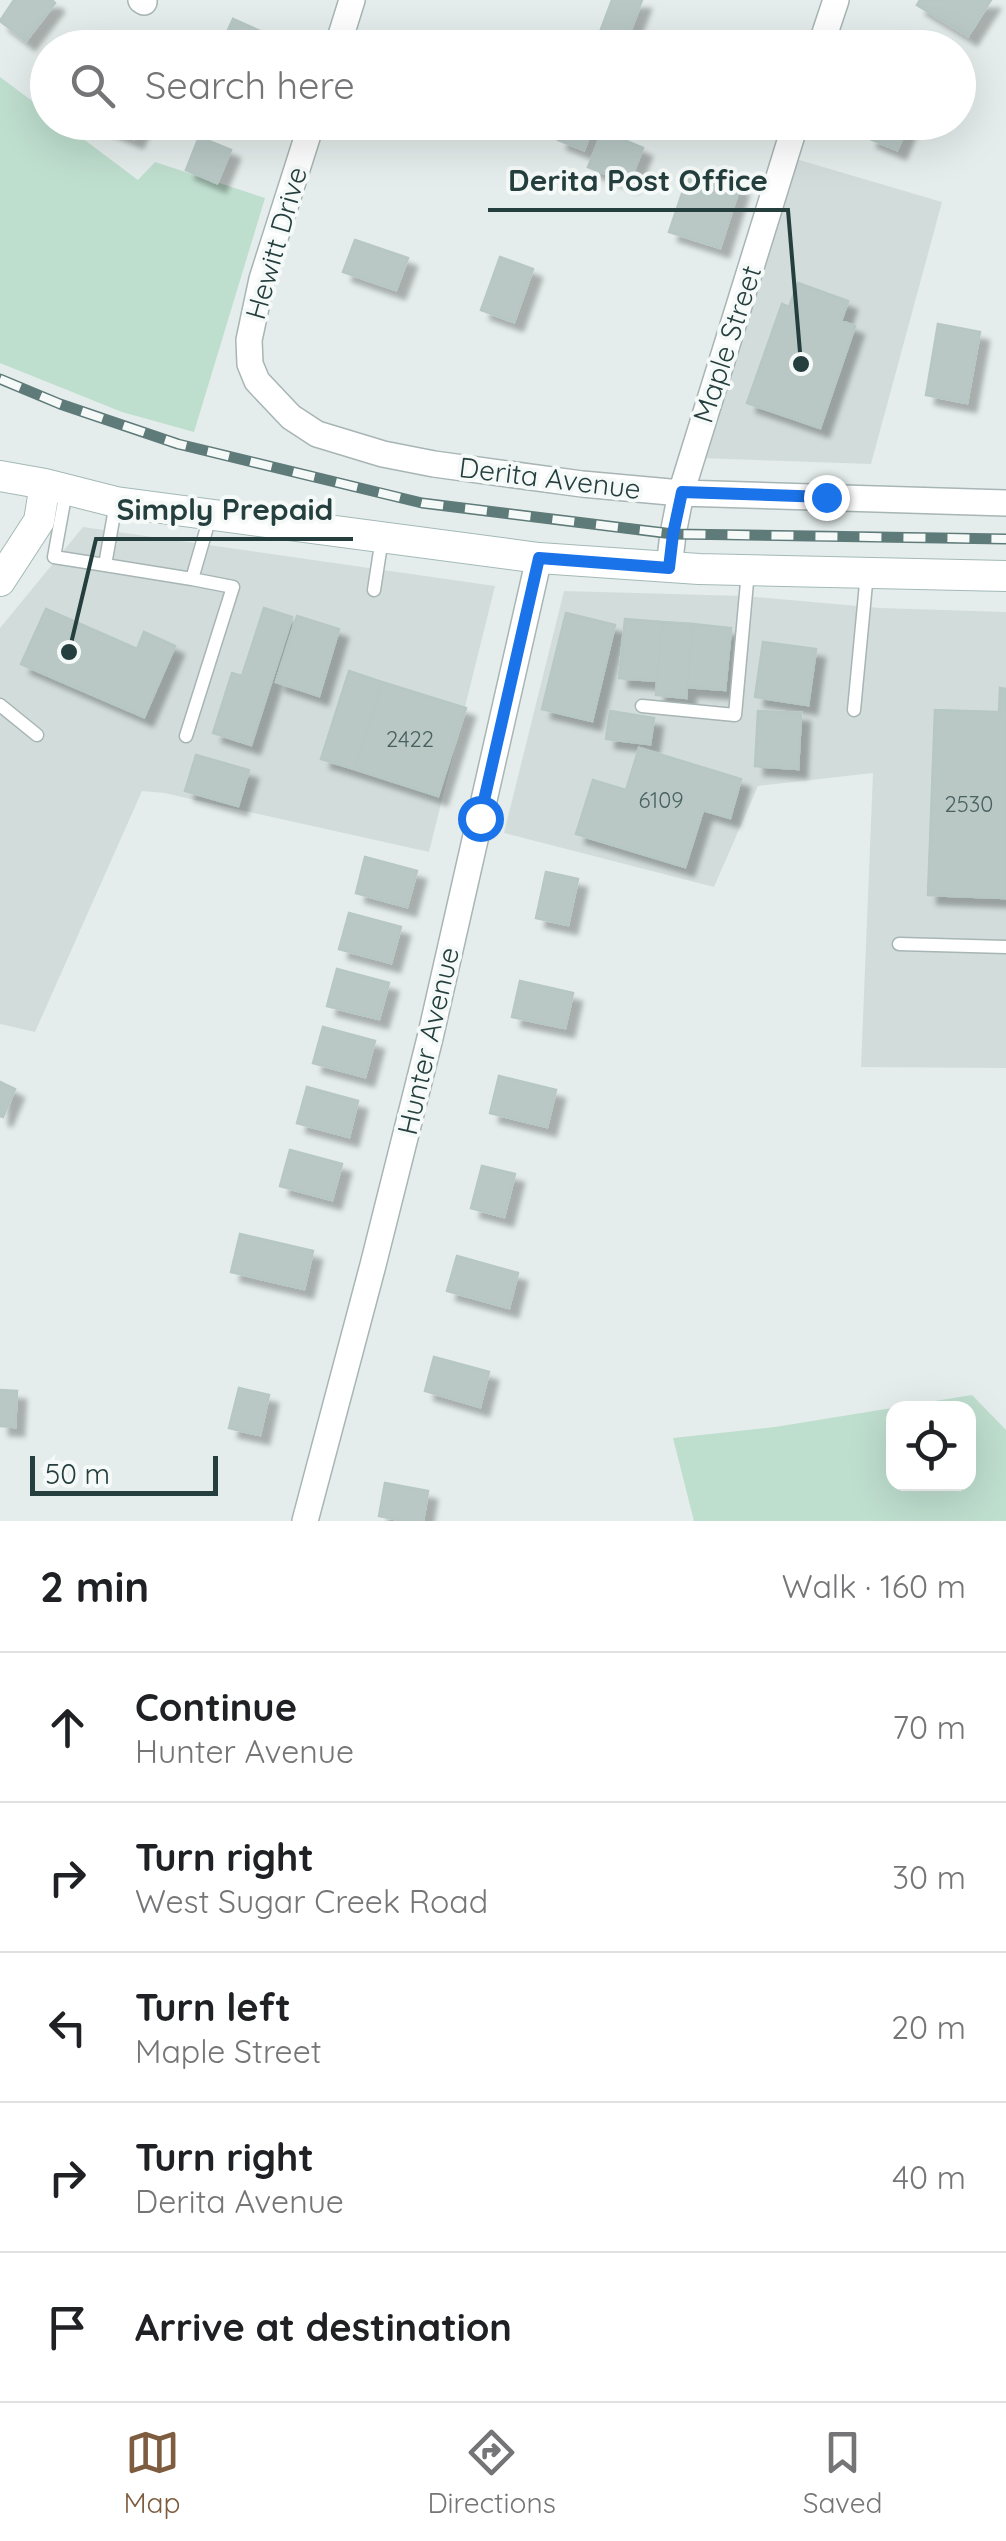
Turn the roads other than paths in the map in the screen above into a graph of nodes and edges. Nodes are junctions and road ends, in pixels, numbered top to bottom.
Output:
1 (352, 0) edge
2 (836, 0) edge
3 (343, 30) edge
4 (826, 30) edge
5 (306, 140) edge
6 (790, 140) edge
7 (250, 364) joint
8 (0, 458) edge
9 (0, 476) edge
10 (56, 487) junction
11 (682, 492) junction
12 (116, 502) junction
13 (1006, 503) edge
14 (211, 515) junction
15 (382, 538) junction
16 (539, 558) junction
17 (105, 565) junction
18 (669, 568) junction
19 (748, 570) junction
20 (867, 573) junction
21 (1006, 576) edge
22 (192, 579) junction
23 (0, 581) edge
24 (374, 590) dead end
25 (0, 705) edge
26 (642, 706) dead end
27 (854, 710) dead end
28 (38, 736) dead end
29 (186, 736) dead end
30 (900, 944) dead end
31 (1006, 947) edge
32 (305, 1521) edge

1 - 3 street
2 - 4 street
5 - 7 street, Hewitt Drive
6 - 11 street, Maple Street
7 - 11 street, Derita Avenue
8 - 10 main road
9 - 10 main road
10 - 12 main road
10 - 17 lane
10 - 23 main road
11 - 13 street, Derita Avenue
11 - 18 street, Maple Street
12 - 14 main road
12 - 17 lane
14 - 15 main road
14 - 22 lane
15 - 16 main road
15 - 24 lane
16 - 18 main road
16 - 32 street, Hunter Avenue
17 - 22 lane
18 - 19 main road
19 - 20 main road
19 - 26 lane
20 - 21 main road
20 - 27 lane
22 - 29 lane
25 - 28 lane
30 - 31 lane

